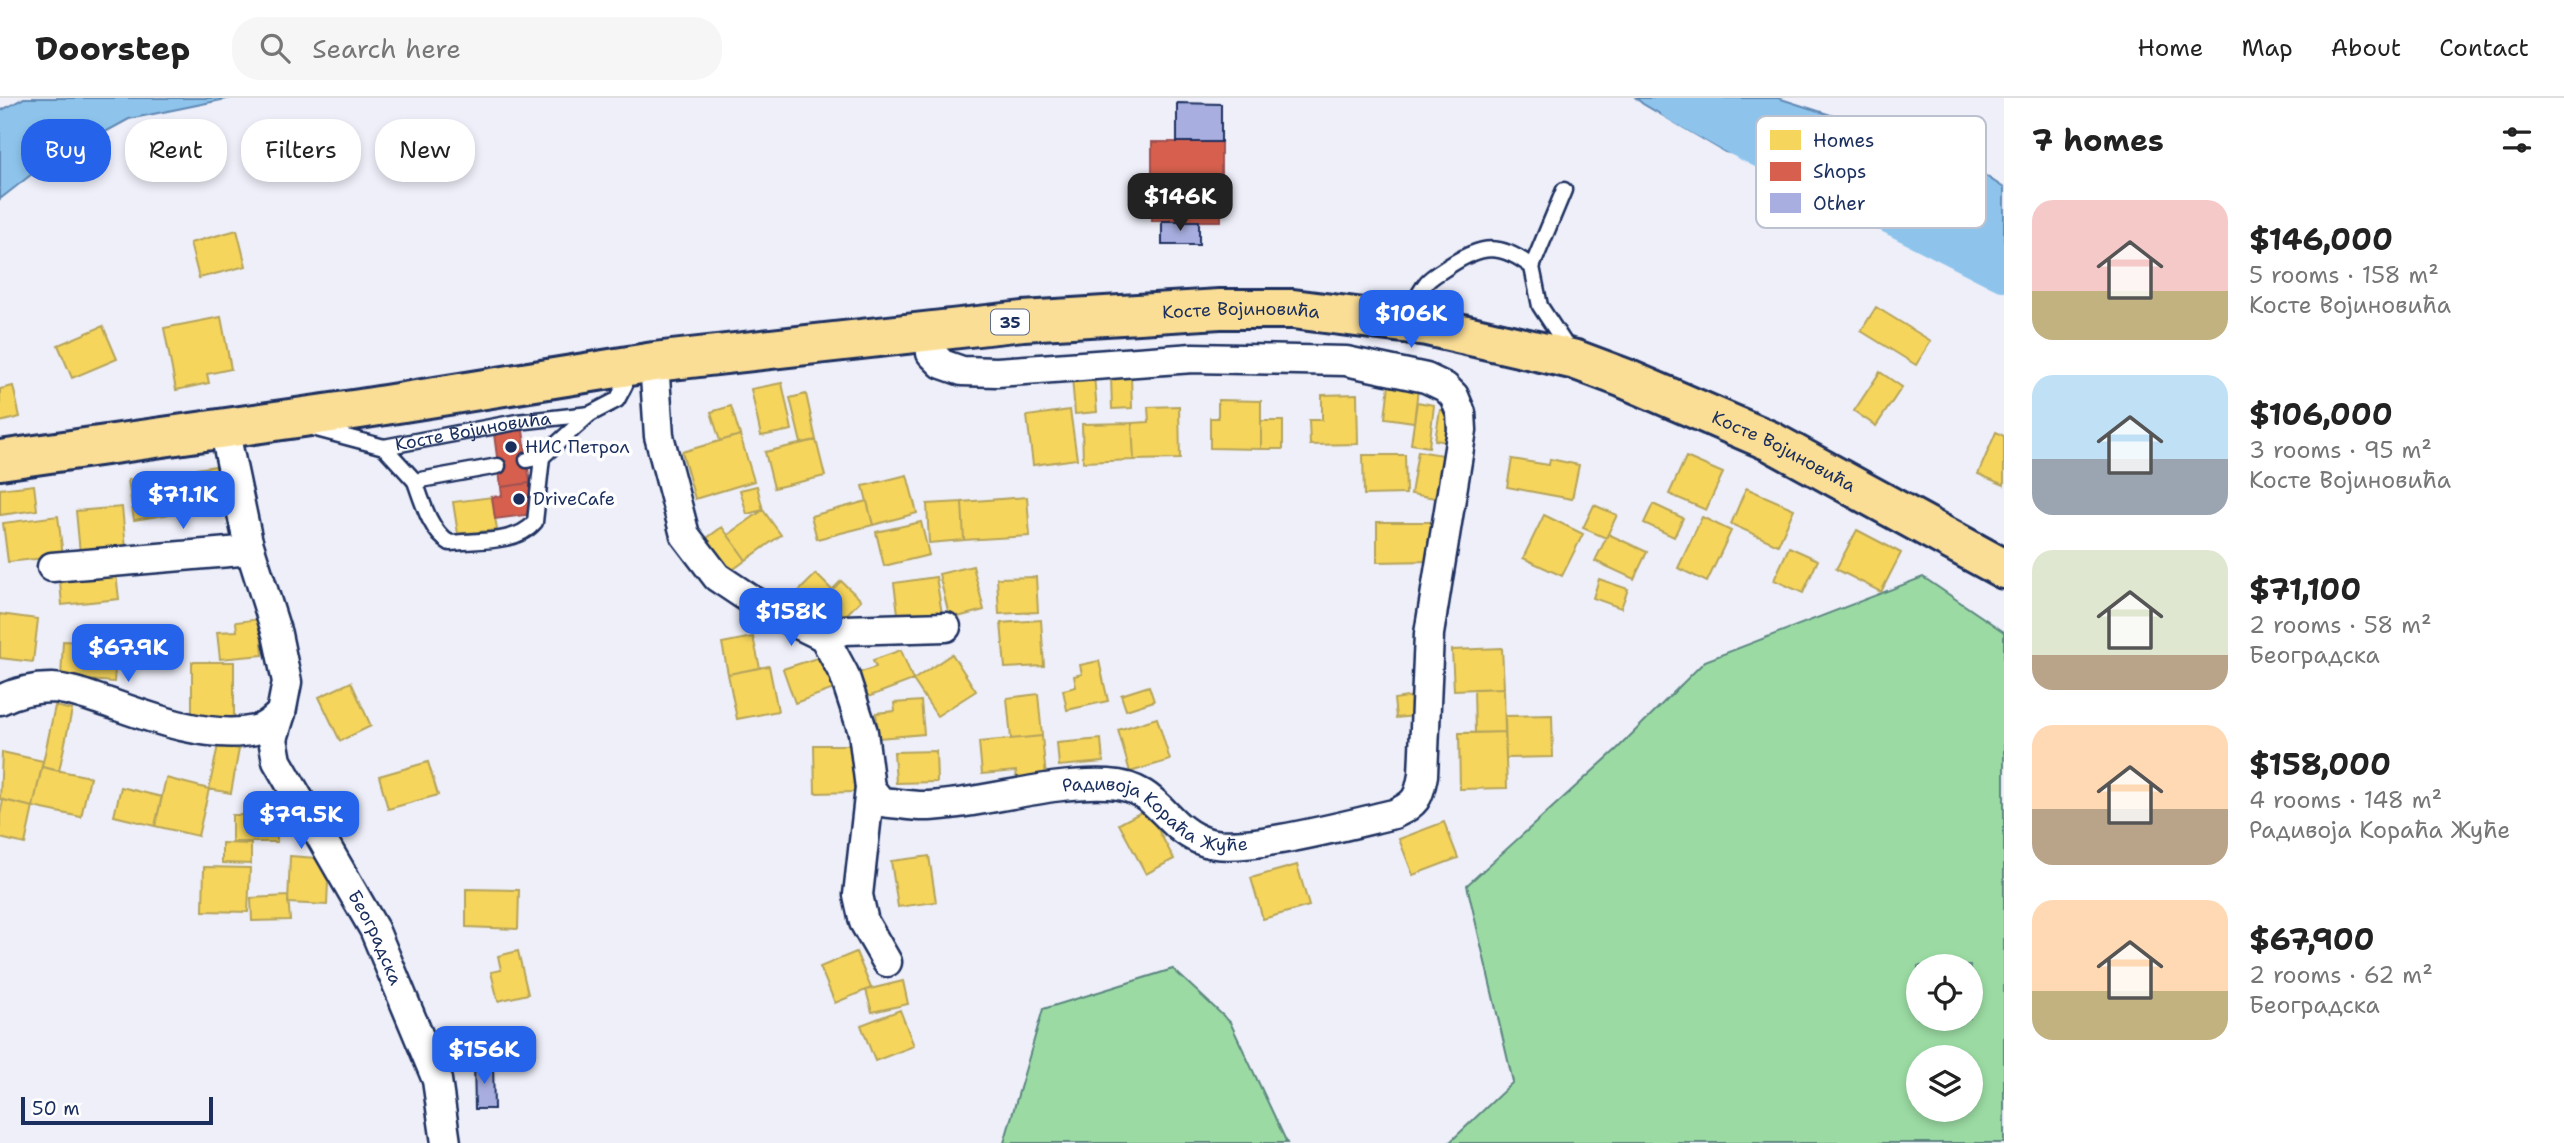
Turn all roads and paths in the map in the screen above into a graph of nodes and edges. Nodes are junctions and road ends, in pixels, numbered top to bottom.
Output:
1 (1564, 190) dead end
2 (1532, 267) junction
3 (1404, 322) junction
4 (929, 332) junction
5 (1576, 360) junction
6 (640, 364) junction
7 (590, 414) junction
8 (299, 418) junction
9 (224, 428) junction
10 (384, 447) junction
11 (0, 460) edge
12 (498, 466) dead end
13 (415, 481) junction
14 (248, 542) junction
15 (1991, 563) edge
16 (52, 567) dead end
17 (946, 627) dead end
18 (824, 637) junction
19 (0, 700) edge
20 (281, 713) junction
21 (870, 788) junction
22 (887, 962) dead end
23 (446, 1143) edge

1 - 2 lane
2 - 3 lane
2 - 5 lane
3 - 4 main road, Косте Војиновића / 35
3 - 5 main road, Косте Војиновића / 35
4 - 6 main road, Косте Војиновића / 35
4 - 21 street, Радивоја Кораћа Жуће
5 - 15 main road, Косте Војиновића / 35
6 - 7 lane, Косте Војиновића
6 - 8 main road, Косте Војиновића / 35
6 - 18 street
7 - 10 lane, Косте Војиновића
7 - 13 lane
8 - 9 main road, Косте Војиновића / 35
8 - 10 lane, Косте Војиновића
9 - 11 main road, Косте Војиновића / 35
9 - 14 street, Београдска
10 - 13 lane
12 - 13 lane
14 - 16 street
14 - 20 street, Београдска
17 - 18 street
18 - 21 street
19 - 20 street
20 - 23 street, Београдска
21 - 22 street

